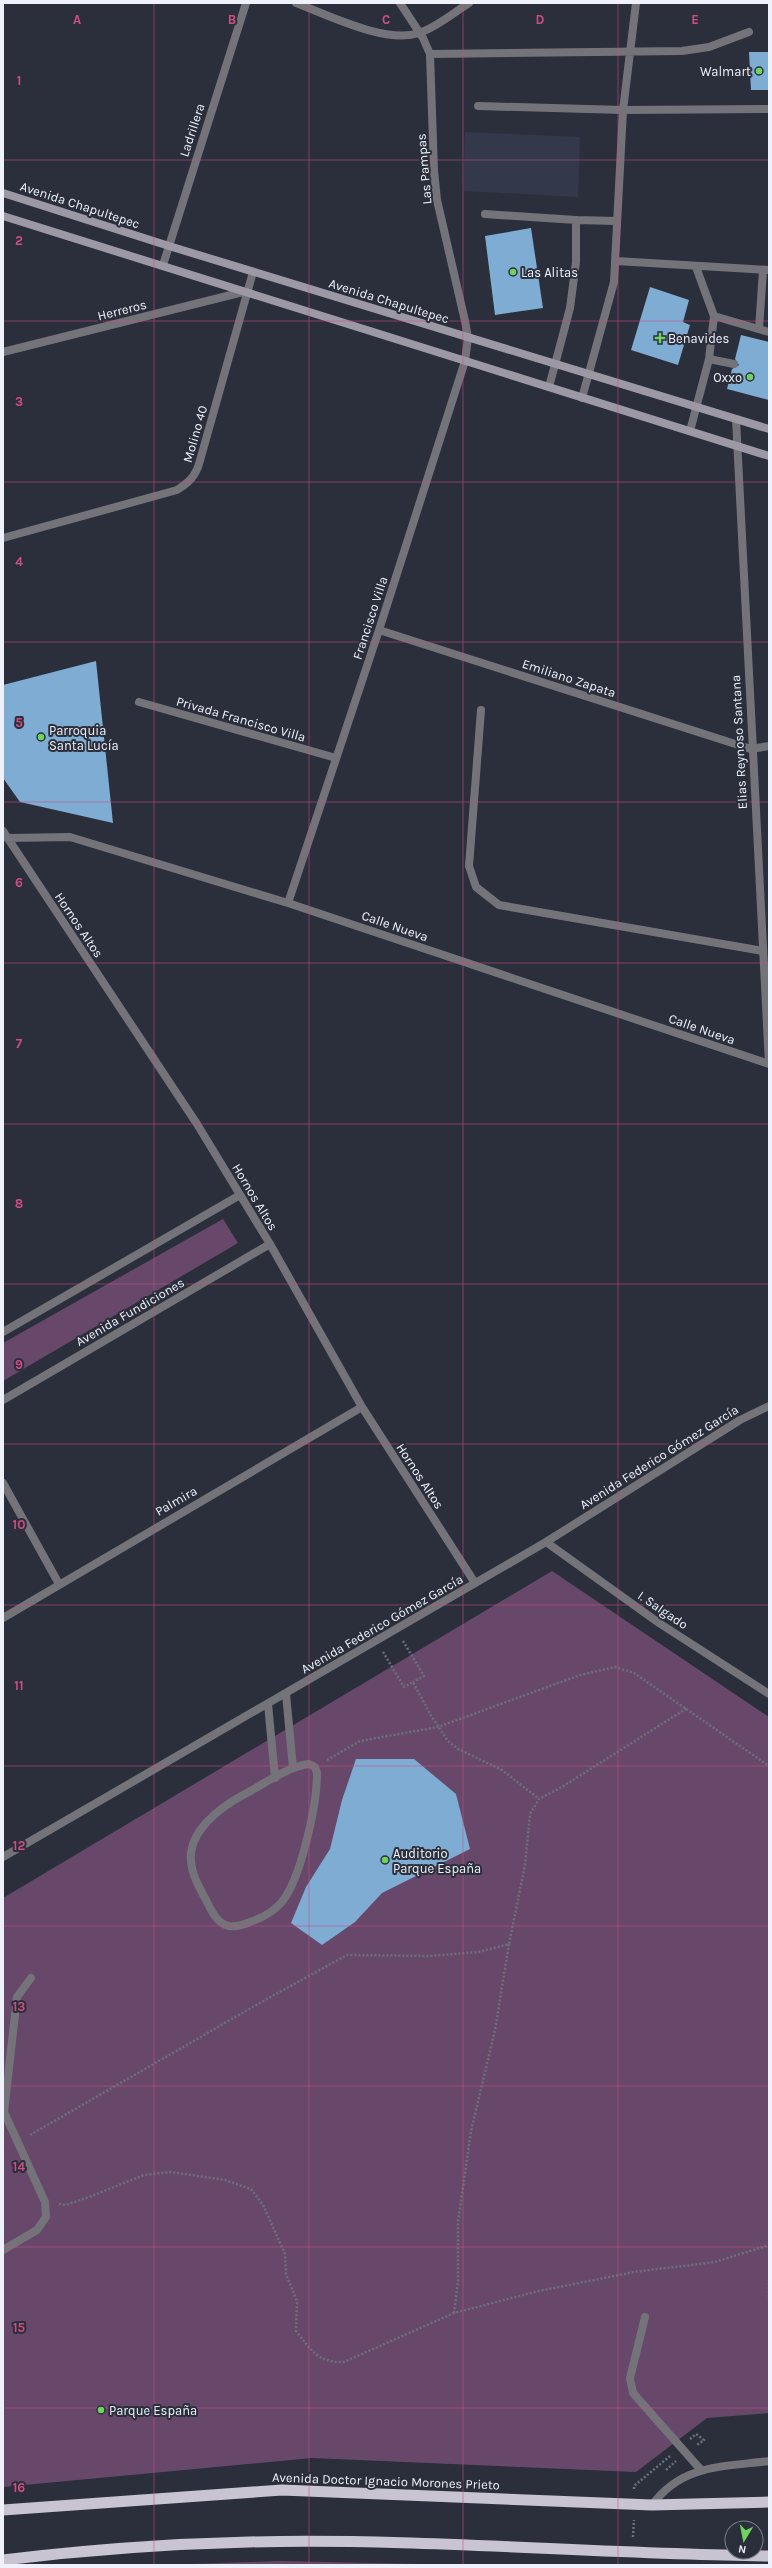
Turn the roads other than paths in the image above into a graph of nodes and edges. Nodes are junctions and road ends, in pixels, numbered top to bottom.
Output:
1 (246, 3) edge
2 (296, 3) edge
3 (400, 3) edge
4 (469, 3) edge
5 (636, 3) edge
6 (749, 32) dead end
7 (419, 33) junction
8 (630, 52) junction
9 (430, 54) junction
10 (478, 106) dead end
11 (769, 109) edge
12 (623, 110) junction
13 (3, 193) edge
14 (485, 214) dead end
15 (3, 216) edge
16 (576, 220) junction
17 (616, 221) junction
18 (169, 246) junction
19 (616, 261) junction
20 (163, 264) junction
21 (696, 266) junction
22 (766, 270) edge
23 (253, 272) junction
24 (248, 291) junction
25 (714, 316) junction
26 (759, 329) junction
27 (769, 332) edge
28 (468, 338) junction
29 (3, 352) edge
30 (708, 359) junction
31 (465, 361) junction
32 (555, 364) junction
33 (734, 364) dead end
34 (589, 374) junction
35 (549, 387) junction
36 (582, 398) junction
37 (697, 407) junction
38 (736, 419) junction
39 (769, 429) edge
40 (690, 431) junction
41 (736, 445) junction
42 (769, 456) edge
43 (3, 538) edge
44 (379, 630) junction
45 (139, 702) dead end
46 (481, 710) dead end
47 (769, 746) edge
48 (751, 749) junction
49 (336, 758) junction
50 (5, 834) edge
51 (288, 903) junction
52 (763, 951) junction
53 (769, 1064) edge
54 (240, 1195) junction
55 (270, 1244) junction
56 (3, 1330) edge
57 (3, 1400) edge
58 (362, 1406) junction
59 (769, 1406) edge
60 (3, 1483) edge
61 (546, 1542) junction
62 (475, 1583) junction
63 (59, 1584) junction
64 (3, 1618) edge
65 (286, 1694) junction
66 (769, 1694) edge
67 (268, 1704) junction
68 (293, 1768) junction
69 (276, 1778) junction
70 (3, 1857) edge
71 (31, 1978) dead end
72 (3, 2250) edge
73 (645, 2318) dead end
74 (769, 2461) edge
75 (701, 2470) junction
76 (769, 2502) edge
77 (652, 2505) junction
78 (3, 2510) edge
79 (769, 2556) edge
80 (3, 2560) edge

1 - 18 street, Ladrillera
2 - 7 street
3 - 7 street, Las Pampas
4 - 7 street
5 - 8 street
6 - 8 street
7 - 9 street, Las Pampas
8 - 9 street
8 - 12 street
9 - 28 street, Las Pampas
10 - 12 street
11 - 12 street
12 - 17 street
13 - 18 main road, Avenida Chapultepec
14 - 16 street
15 - 20 main road
16 - 17 street
16 - 32 street
17 - 19 street
18 - 20 street, Ladrillera
18 - 23 main road, Avenida Chapultepec
19 - 21 street
19 - 34 street
20 - 24 main road
21 - 22 street
21 - 25 street
22 - 26 street
23 - 24 street, Molino 40
23 - 28 main road, Avenida Chapultepec
24 - 29 street, Herreros
24 - 31 main road
24 - 43 street, Molino 40
25 - 26 street
25 - 30 street
26 - 27 street
28 - 31 street, Francisco Villa
28 - 32 main road, Avenida Chapultepec
30 - 33 street
30 - 37 street
31 - 35 main road
31 - 44 street, Francisco Villa
32 - 34 main road, Avenida Chapultepec
32 - 35 street
34 - 36 street
34 - 37 main road, Avenida Chapultepec
35 - 36 main road
36 - 40 main road
37 - 38 main road, Avenida Chapultepec
37 - 40 street
38 - 39 main road, Avenida Chapultepec
38 - 41 street, Elias Reynoso Santana
40 - 41 main road
41 - 42 main road
41 - 48 street, Elias Reynoso Santana
44 - 48 street, Emiliano Zapata
44 - 49 street, Francisco Villa
45 - 49 street, Privada Francisco Villa
46 - 52 street
47 - 48 street
48 - 52 street, Elias Reynoso Santana
49 - 51 street, Francisco Villa
50 - 51 street, Calle Nueva
50 - 54 street, Hornos Altos
51 - 53 street, Calle Nueva
52 - 53 street, Elias Reynoso Santana
54 - 55 street, Hornos Altos
54 - 56 street
55 - 57 street, Avenida Fundiciones
55 - 58 street, Hornos Altos
58 - 62 street, Hornos Altos
58 - 63 street, Palmira
59 - 61 street, Avenida Federico Gómez García
60 - 63 street
61 - 62 street, Avenida Federico Gómez García
61 - 66 street, I. Salgado
62 - 65 street, Avenida Federico Gómez García
63 - 64 street, Palmira
65 - 67 street, Avenida Federico Gómez García
65 - 68 street
67 - 69 street
67 - 70 street, Avenida Federico Gómez García
68 - 69 street
68 - 69 street
71 - 72 street
73 - 75 street
74 - 75 street
75 - 77 street
76 - 77 highway, Avenida Doctor Ignacio Morones Prieto
77 - 78 highway, Avenida Doctor Ignacio Morones Prieto
79 - 80 highway

